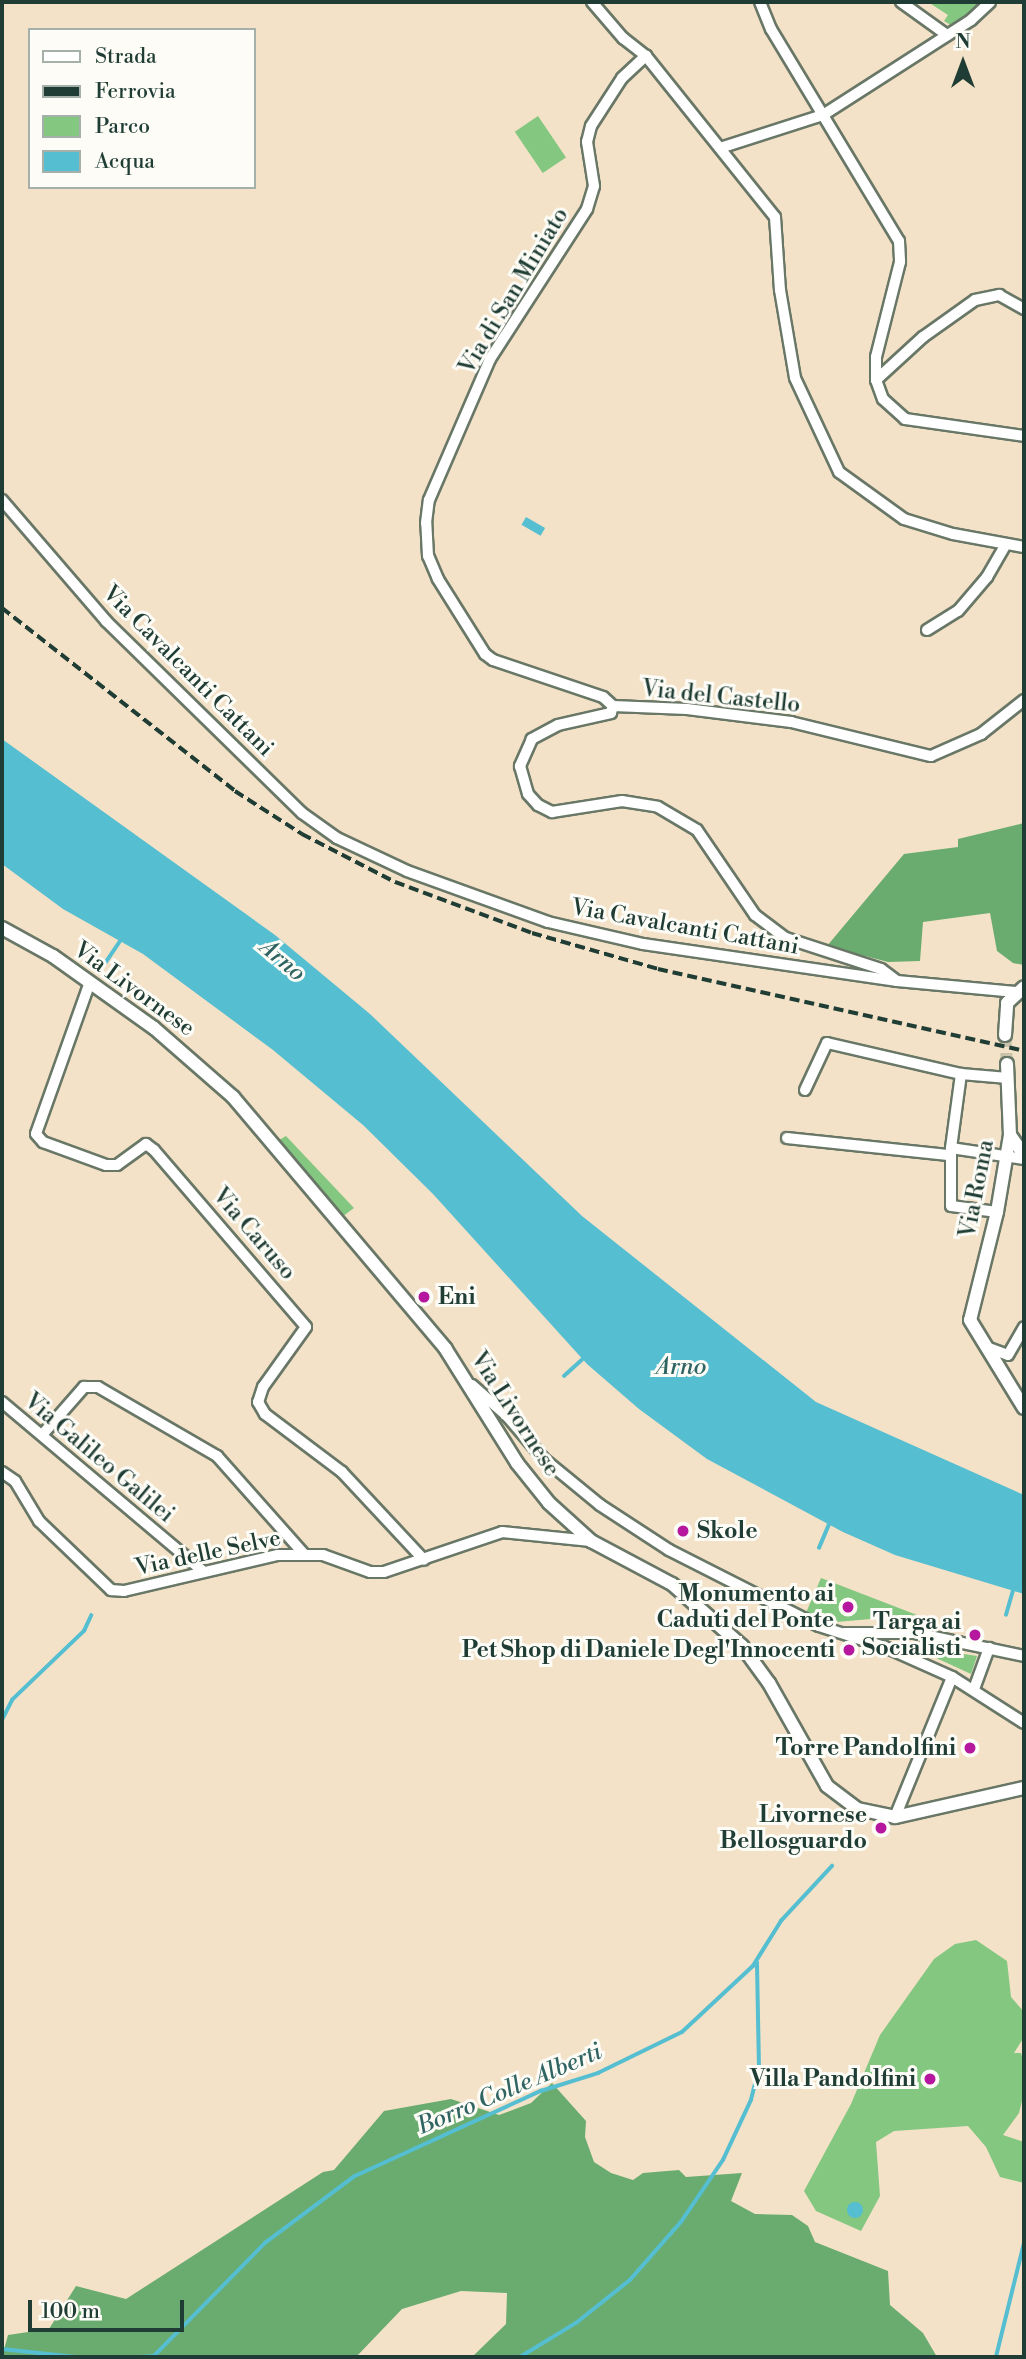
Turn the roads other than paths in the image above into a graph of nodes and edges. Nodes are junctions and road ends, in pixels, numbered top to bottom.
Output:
1 (592, 2) edge
2 (760, 2) edge
3 (901, 2) edge
4 (990, 2) edge
5 (947, 35) junction
6 (646, 56) junction
7 (823, 115) junction
8 (720, 148) junction
9 (1024, 309) edge
10 (876, 380) junction
11 (1024, 436) edge
12 (2, 500) edge
13 (1005, 546) junction
14 (1024, 547) edge
15 (927, 630) dead end
16 (1024, 700) edge
17 (613, 706) junction
18 (2, 928) edge
19 (897, 981) junction
20 (90, 982) junction
21 (1020, 989) edge
22 (1005, 1035) tunnel mouth
23 (1007, 1064) tunnel mouth
24 (961, 1074) junction
25 (1008, 1078) junction
26 (805, 1090) dead end
27 (1010, 1135) junction
28 (787, 1138) dead end
29 (950, 1152) junction
30 (1006, 1156) junction
31 (1024, 1157) edge
32 (997, 1212) junction
33 (1024, 1327) edge
34 (986, 1347) junction
35 (466, 1381) junction
36 (2, 1402) edge
37 (1024, 1408) edge
38 (42, 1435) junction
39 (2, 1472) edge
40 (591, 1541) junction
41 (304, 1555) junction
42 (424, 1560) junction
43 (203, 1571) junction
44 (835, 1633) junction
45 (989, 1648) junction
46 (1024, 1656) edge
47 (952, 1677) junction
48 (974, 1689) junction
49 (1024, 1723) edge
50 (1024, 1788) edge
51 (895, 1817) junction

1 - 6 street
2 - 7 street
3 - 5 street
4 - 5 street
5 - 7 street
6 - 8 street
6 - 17 street, Via di San Miniato
7 - 8 street
7 - 10 street
8 - 13 street
9 - 10 street
10 - 11 street
12 - 19 street, Via Cavalcanti Cattani
13 - 14 street
13 - 15 street
16 - 17 street, Via del Castello
17 - 19 street, Via del Castello
18 - 20 main road, Via Livornese
19 - 21 street, Via Cavalcanti Cattani
20 - 35 main road, Via Livornese
20 - 42 street, Via Caruso
21 - 22 main road
23 - 25 main road, Via Roma
24 - 25 street
24 - 26 street
24 - 29 street
25 - 27 main road, Via Roma
27 - 30 main road, Via Roma
27 - 31 main road
28 - 29 street
29 - 30 street
29 - 32 street
30 - 31 street
30 - 32 main road, Via Roma
32 - 34 main road, Via Roma
33 - 34 street
34 - 37 main road
35 - 40 main road, Via Livornese
35 - 44 street
36 - 38 street, Via Galileo Galilei
38 - 41 street
38 - 43 street, Via Galileo Galilei
39 - 43 street, Via delle Selve
40 - 42 street, Via delle Selve
40 - 51 main road, Via Livornese
41 - 42 street, Via delle Selve
41 - 43 street, Via delle Selve
44 - 45 street
44 - 47 street
45 - 46 street
45 - 48 street
47 - 48 street
47 - 51 street
48 - 49 street
50 - 51 main road, Via Livornese

